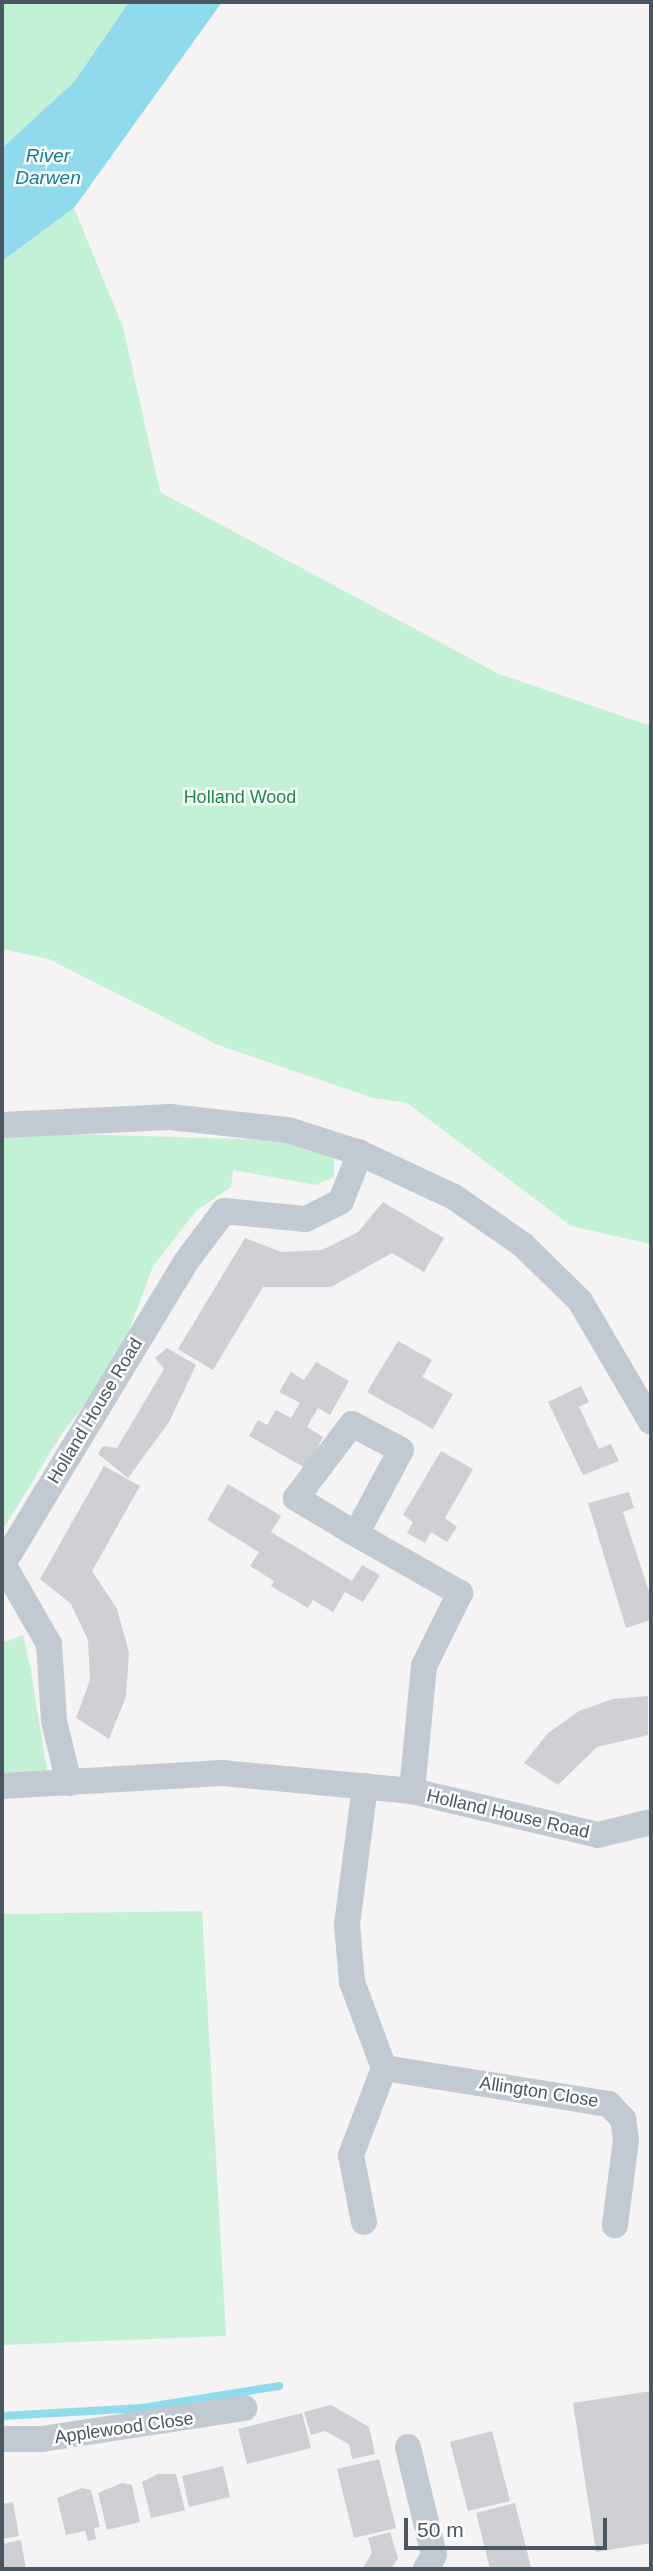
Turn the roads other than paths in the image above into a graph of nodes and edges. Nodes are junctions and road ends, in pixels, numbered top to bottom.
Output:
1 (2, 1125) edge
2 (360, 1153) junction
3 (651, 1422) edge
4 (356, 1534) dead end
5 (69, 1783) junction
6 (2, 1786) edge
7 (365, 1786) junction
8 (412, 1791) junction
9 (650, 1827) edge
10 (384, 2068) junction
11 (365, 2222) dead end
12 (615, 2225) dead end
13 (245, 2408) dead end
14 (2, 2439) edge
15 (408, 2447) dead end
16 (426, 2569) edge

1 - 2 street
2 - 3 street
2 - 5 street, Holland House Road
4 - 8 street
5 - 6 street, Holland House Road
5 - 7 street, Holland House Road
7 - 8 street, Holland House Road
7 - 10 street
8 - 9 street, Holland House Road
10 - 11 street
10 - 12 street, Allington Close
13 - 14 street, Applewood Close
15 - 16 street

